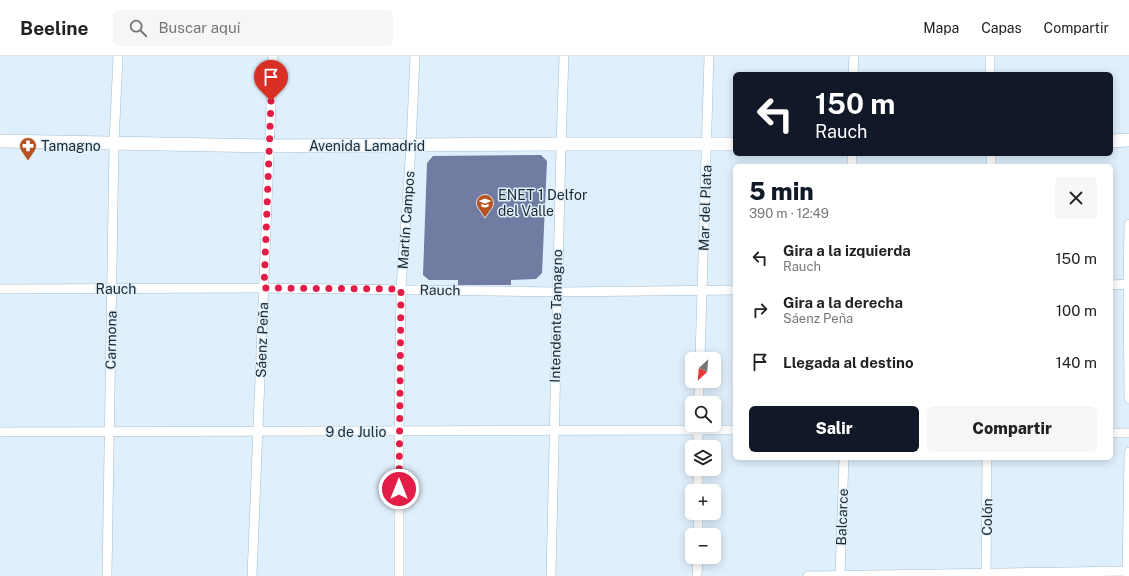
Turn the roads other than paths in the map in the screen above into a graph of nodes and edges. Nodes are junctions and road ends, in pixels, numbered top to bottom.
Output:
1 (118, 56) edge
2 (273, 56) edge
3 (415, 56) edge
4 (564, 56) edge
5 (709, 56) edge
6 (854, 56) edge
7 (990, 56) edge
8 (854, 72) edge
9 (990, 72) edge
10 (1129, 140) edge
11 (0, 141) edge
12 (1113, 141) edge
13 (114, 144) junction
14 (561, 144) junction
15 (707, 144) junction
16 (733, 144) edge
17 (269, 146) junction
18 (411, 146) junction
19 (1129, 224) edge
20 (1128, 284) edge
21 (1113, 285) edge
22 (264, 288) junction
23 (0, 289) edge
24 (112, 289) junction
25 (401, 289) junction
26 (702, 290) junction
27 (733, 290) edge
28 (557, 292) junction
29 (700, 352) edge
30 (1129, 399) edge
31 (685, 427) edge
32 (721, 429) edge
33 (554, 430) junction
34 (733, 430) edge
35 (0, 432) edge
36 (110, 432) junction
37 (258, 432) junction
38 (399, 432) junction
39 (1113, 433) edge
40 (1129, 433) edge
41 (1129, 452) edge
42 (844, 460) edge
43 (987, 460) edge
44 (698, 564) edge
45 (1128, 573) edge
46 (986, 575) edge
47 (107, 576) edge
48 (252, 576) edge
49 (399, 576) edge
50 (551, 576) edge
51 (698, 576) edge
52 (808, 576) edge
53 (840, 576) edge

1 - 13 street, Carmona
2 - 17 street, Sáenz Peña
3 - 18 street, Martín Campos
4 - 14 street, Intendente Tamagno
5 - 15 street, Mar del Plata
6 - 8 street
7 - 9 street
10 - 12 main road
11 - 13 main road, Avenida Lamadrid
13 - 17 main road, Avenida Lamadrid
13 - 24 street, Carmona
14 - 15 main road, Avenida Lamadrid
14 - 18 main road, Avenida Lamadrid
14 - 28 street, Intendente Tamagno
15 - 16 main road, Avenida Lamadrid
15 - 26 street, Mar del Plata
17 - 18 main road, Avenida Lamadrid
17 - 22 street, Sáenz Peña
18 - 25 street, Martín Campos
19 - 20 street
20 - 21 street
20 - 30 street
22 - 24 street, Rauch
22 - 25 street, Rauch
22 - 37 street, Sáenz Peña
23 - 24 street, Rauch
24 - 36 street, Carmona
25 - 28 street, Rauch
25 - 38 street, Martín Campos
26 - 27 street, Rauch
26 - 28 street, Rauch
26 - 29 street, Mar del Plata
28 - 33 street, Intendente Tamagno
31 - 33 street, 9 de Julio
32 - 34 street, 9 de Julio
33 - 38 street, 9 de Julio
33 - 50 street, Intendente Tamagno
35 - 36 street, 9 de Julio
36 - 37 street, 9 de Julio
36 - 47 street, Carmona
37 - 38 street, 9 de Julio
37 - 48 street, Sáenz Peña
38 - 49 street, Martín Campos
39 - 40 street
41 - 45 street
42 - 53 street, Balcarce
43 - 46 street, Colón
44 - 51 street
45 - 46 street
46 - 53 street
52 - 53 street

